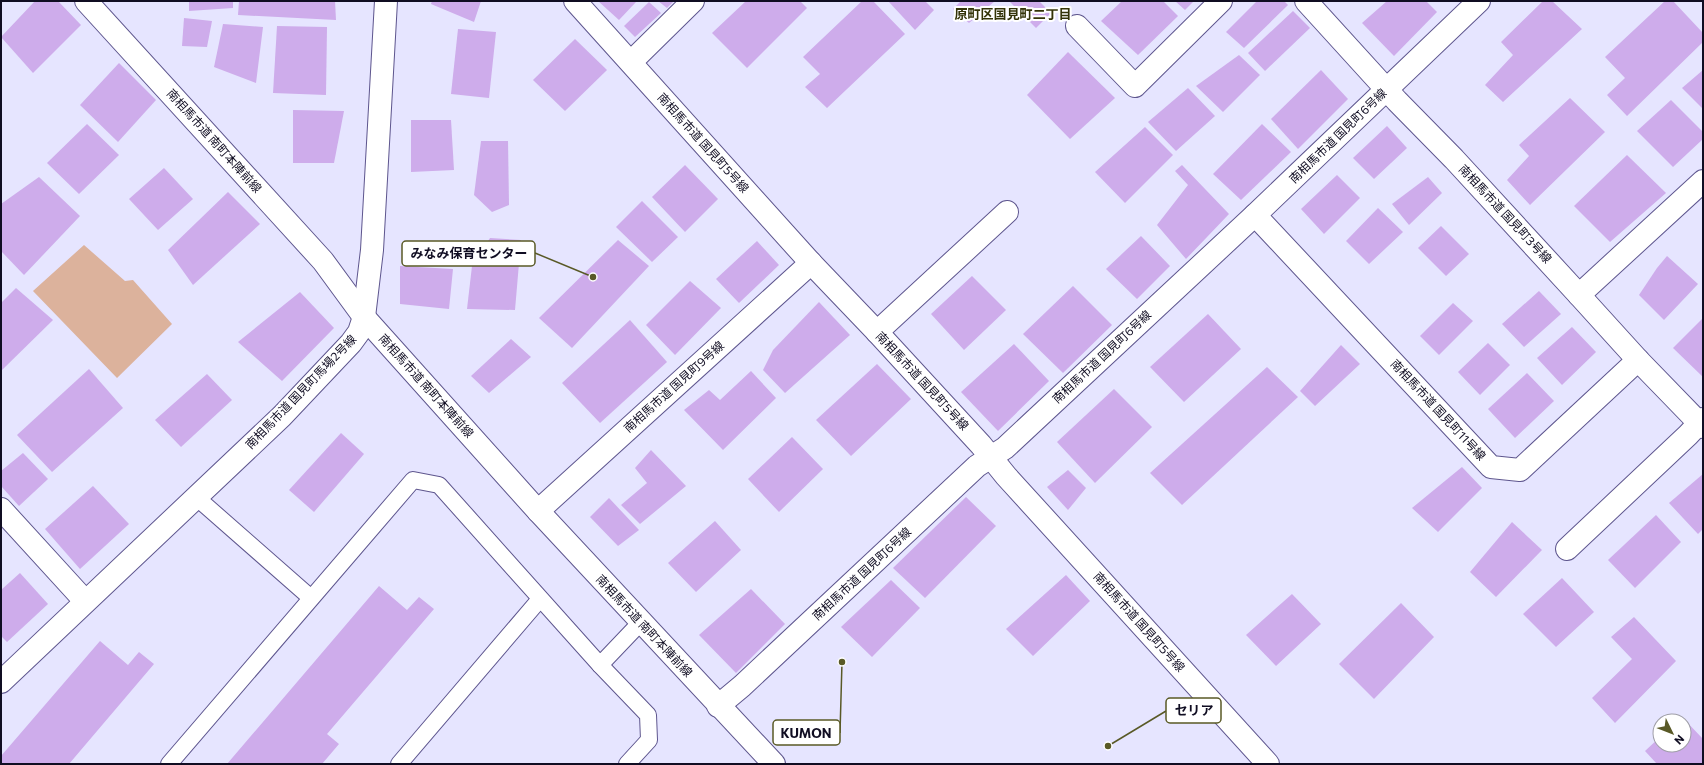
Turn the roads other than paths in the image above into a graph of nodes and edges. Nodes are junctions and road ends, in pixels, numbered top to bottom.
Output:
1 (86, 1) edge
2 (386, 1) edge
3 (575, 1) edge
4 (694, 1) edge
5 (1221, 1) edge
6 (1306, 1) edge
7 (1479, 1) edge
8 (1077, 26) dead end
9 (631, 62) junction
10 (1387, 89) junction
11 (1703, 181) edge
12 (1007, 212) dead end
13 (1255, 215) junction
14 (811, 263) junction
15 (1579, 295) junction
16 (364, 317) junction
17 (877, 332) junction
18 (1638, 360) junction
19 (1702, 423) edge
20 (991, 457) junction
21 (196, 497) junction
22 (1, 508) edge
23 (538, 511) junction
24 (1567, 549) dead end
25 (311, 598) junction
26 (540, 599) junction
27 (85, 601) junction
28 (641, 622) junction
29 (600, 665) junction
30 (1, 682) edge
31 (718, 706) junction
32 (169, 764) edge
33 (399, 764) edge
34 (627, 764) edge
35 (774, 764) edge
36 (1268, 764) edge

1 - 16 street, 南相馬市道 南町本陣前線
2 - 16 street, 南相馬市道 国見町馬場2号線
3 - 9 street, 南相馬市道 国見町5号線
4 - 9 street
5 - 8 street
6 - 10 street, 南相馬市道 国見町3号線
7 - 10 street, 南相馬市道 国見町6号線
9 - 14 street, 南相馬市道 国見町5号線
10 - 13 street, 南相馬市道 国見町6号線
10 - 15 street, 南相馬市道 国見町3号線
11 - 15 street
12 - 17 street
13 - 18 street, 南相馬市道 国見町11号線
13 - 20 street, 南相馬市道 国見町6号線
14 - 17 street, 南相馬市道 国見町5号線
14 - 23 street, 南相馬市道 国見町9号線
15 - 18 street, 南相馬市道 国見町3号線
16 - 21 street, 南相馬市道 国見町馬場2号線
16 - 23 street, 南相馬市道 南町本陣前線
17 - 20 street, 南相馬市道 国見町5号線
18 - 19 street, 南相馬市道 国見町3号線
19 - 24 street
20 - 31 street, 南相馬市道 国見町6号線
20 - 36 street, 南相馬市道 国見町5号線
21 - 25 lane
21 - 27 street, 南相馬市道 国見町馬場2号線
22 - 27 street
23 - 28 street, 南相馬市道 南町本陣前線
25 - 26 lane
25 - 32 lane
26 - 29 lane
26 - 33 lane
27 - 30 street, 南相馬市道 国見町馬場2号線
28 - 29 lane
28 - 31 street, 南相馬市道 南町本陣前線
29 - 34 lane
31 - 35 street, 南相馬市道 南町本陣前線

